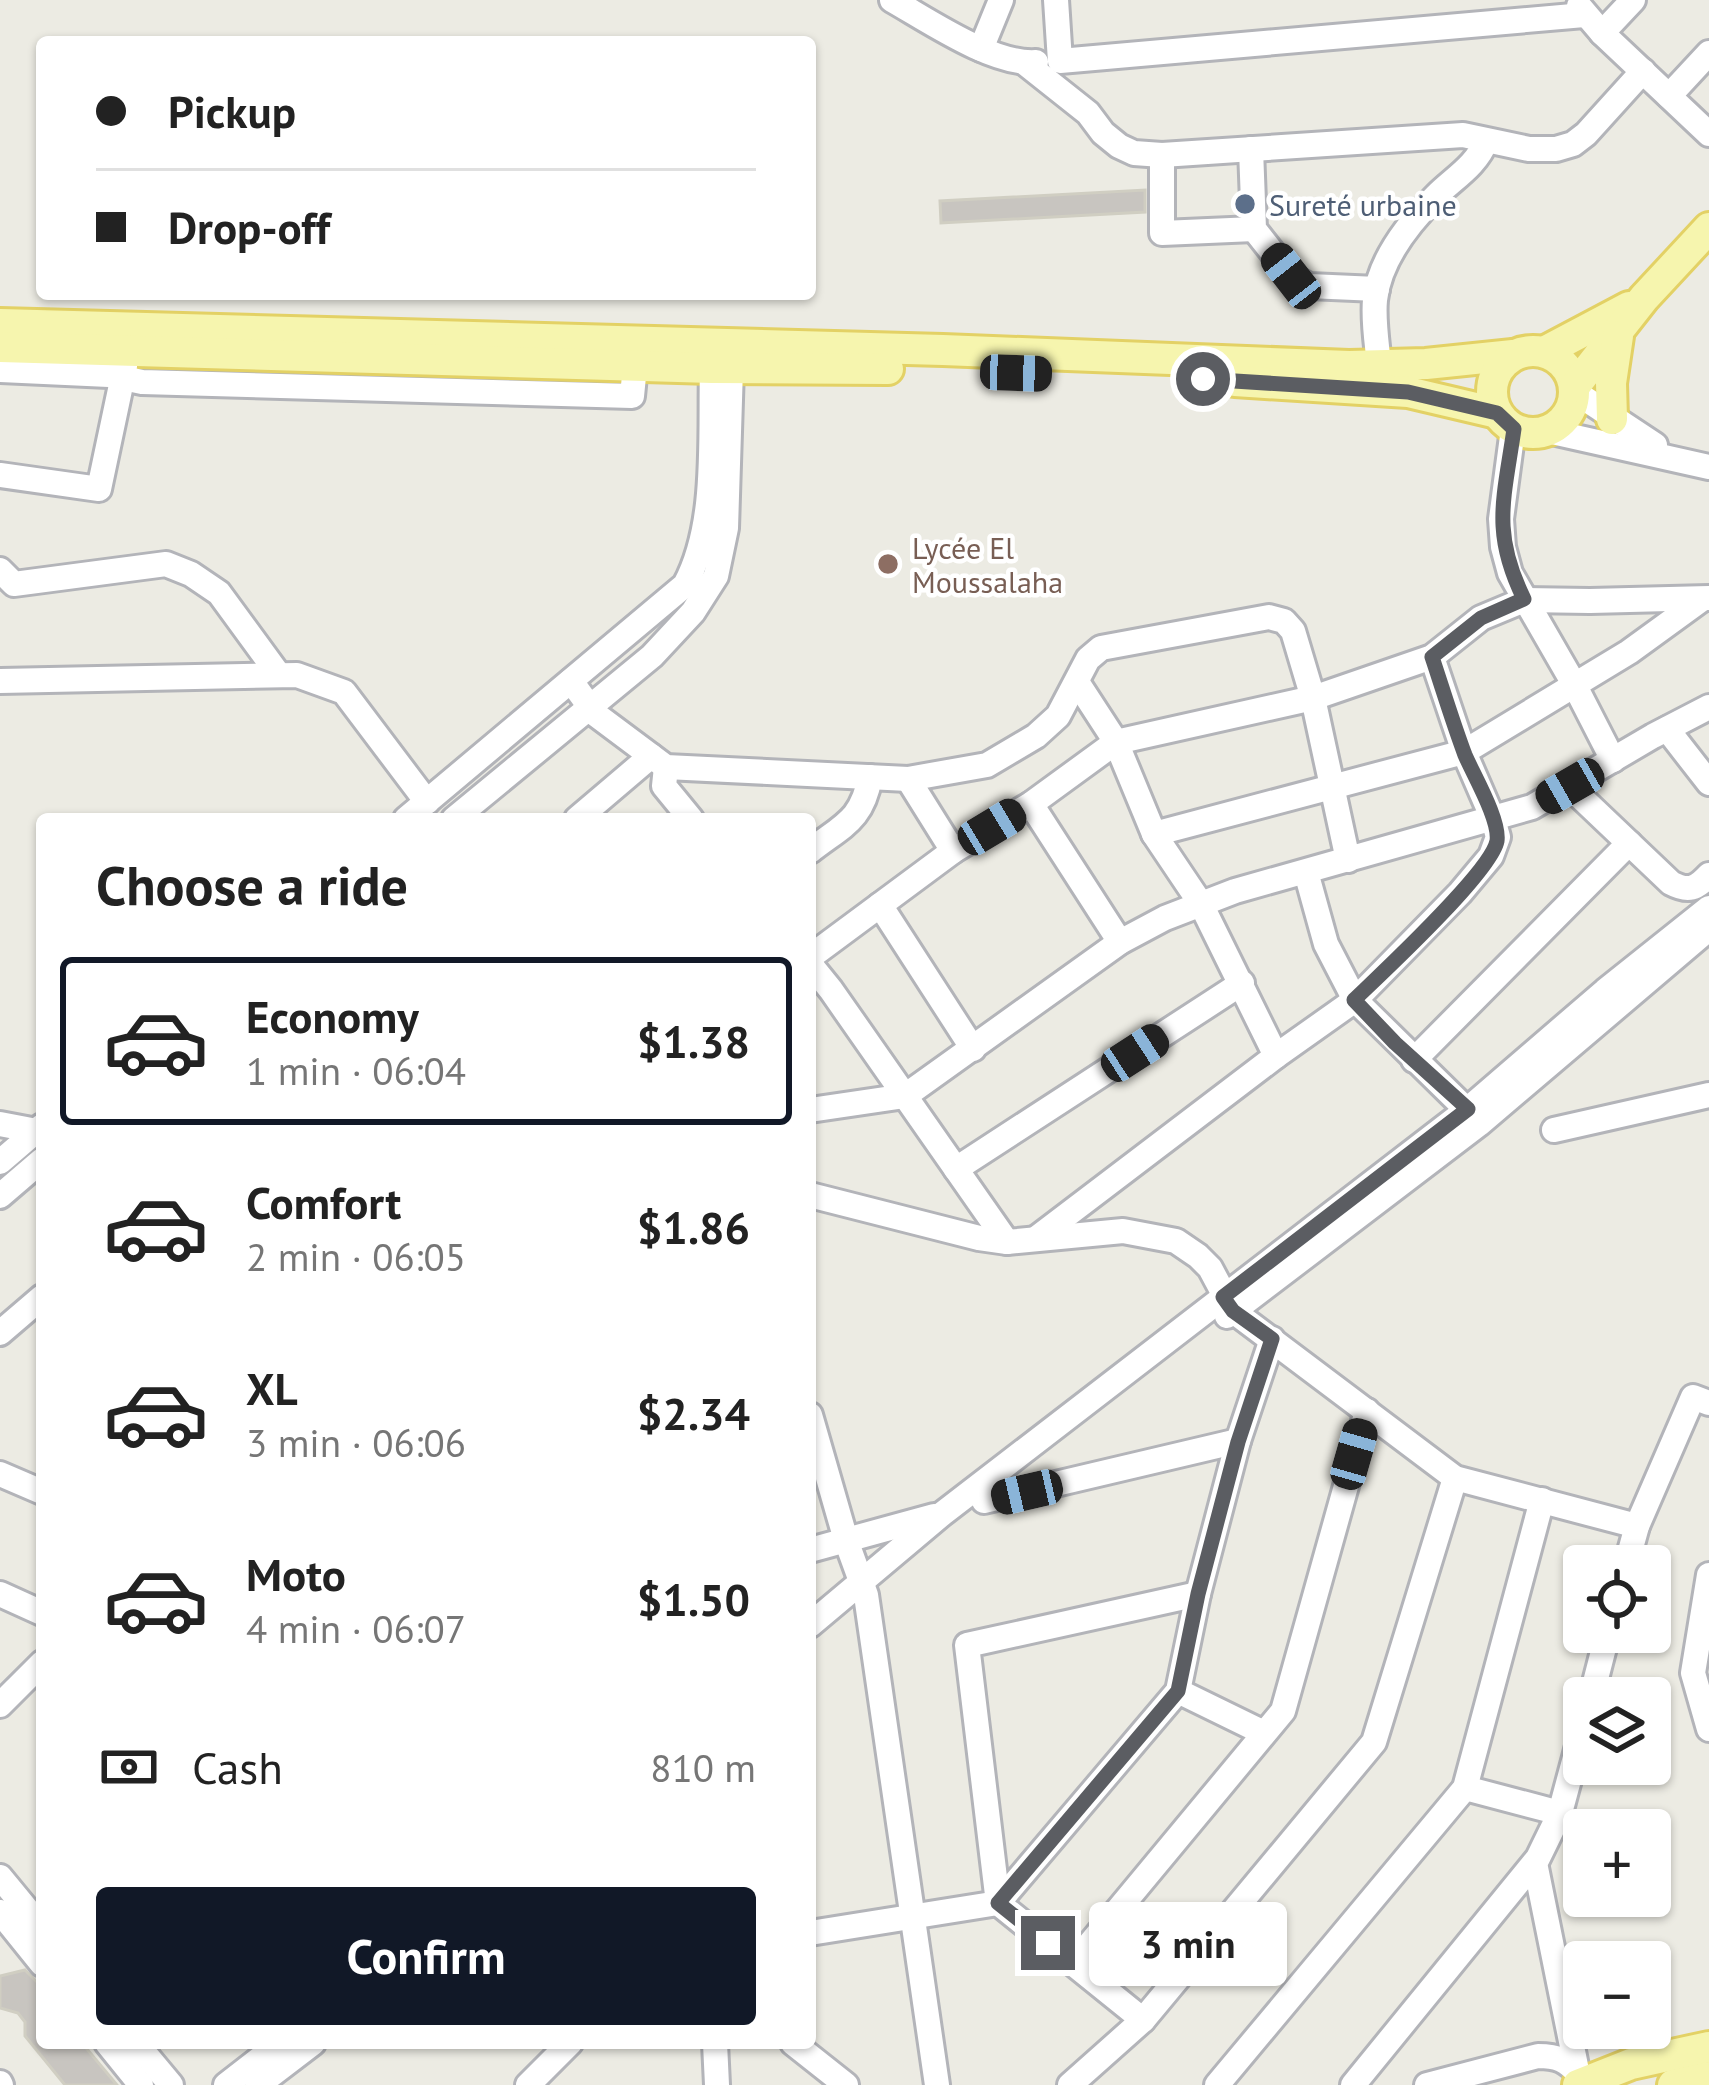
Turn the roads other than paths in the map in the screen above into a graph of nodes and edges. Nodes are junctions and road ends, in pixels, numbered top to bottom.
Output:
1 (892, 0) edge
2 (1001, 0) edge
3 (1056, 0) edge
4 (1633, 0) edge
5 (1587, 16) edge
6 (981, 49) junction
7 (1709, 53) edge
8 (1060, 61) junction
9 (1025, 63) junction
10 (1642, 71) junction
11 (1669, 96) junction
12 (1709, 134) edge
13 (1486, 141) junction
14 (1251, 149) junction
15 (1162, 155) junction
16 (1709, 228) edge
17 (1254, 229) junction
18 (1377, 289) junction
19 (1644, 298) junction
20 (0, 324) edge
21 (1619, 329) junction
22 (0, 347) edge
23 (1528, 354) junction
24 (125, 364) junction
25 (1379, 365) junction
26 (722, 368) junction
27 (0, 370) edge
28 (1574, 390) junction
29 (1612, 419) junction
30 (1505, 421) junction
31 (1548, 431) junction
32 (1678, 458) junction
33 (1709, 467) edge
34 (0, 475) edge
35 (0, 570) edge
36 (1706, 598) edge
37 (1524, 599) junction
38 (1432, 657) junction
39 (278, 675) junction
40 (0, 681) edge
41 (571, 681) junction
42 (1077, 682) junction
43 (1574, 684) junction
44 (1313, 698) junction
45 (590, 707) junction
46 (1709, 707) edge
47 (1667, 729) junction
48 (1116, 742) junction
49 (1464, 752) junction
50 (1612, 760) junction
51 (659, 761) junction
52 (870, 777) junction
53 (908, 779) junction
54 (1709, 783) edge
55 (1331, 786) junction
56 (1570, 786) junction
57 (427, 802) junction
58 (1031, 803) junction
59 (413, 813) edge
60 (461, 813) edge
61 (585, 813) edge
62 (686, 813) edge
63 (1493, 819) junction
64 (1154, 834) junction
65 (1629, 843) junction
66 (816, 846) edge
67 (953, 850) junction
68 (1348, 860) junction
69 (1306, 872) junction
70 (1709, 875) edge
71 (1201, 904) junction
72 (880, 905) junction
73 (1709, 908) edge
74 (1709, 928) edge
75 (1120, 942) junction
76 (816, 955) edge
77 (816, 969) edge
78 (1242, 983) junction
79 (1354, 1000) junction
80 (973, 1048) junction
81 (1276, 1056) junction
82 (1414, 1060) junction
83 (905, 1096) junction
84 (1709, 1096) edge
85 (816, 1109) edge
86 (1473, 1116) junction
87 (0, 1124) edge
88 (36, 1129) edge
89 (1554, 1130) dead end
90 (36, 1133) edge
91 (0, 1162) edge
92 (36, 1165) edge
93 (956, 1169) junction
94 (0, 1196) edge
95 (816, 1197) edge
96 (1036, 1239) junction
97 (1007, 1242) junction
98 (36, 1302) edge
99 (1228, 1304) junction
100 (0, 1333) edge
101 (1272, 1339) junction
102 (1709, 1403) edge
103 (1366, 1411) junction
104 (816, 1436) edge
105 (1238, 1442) junction
106 (0, 1474) edge
107 (1455, 1478) junction
108 (36, 1489) edge
109 (1542, 1500) junction
110 (984, 1502) junction
111 (942, 1514) junction
112 (1636, 1526) junction
113 (846, 1540) junction
114 (1631, 1545) edge
115 (816, 1548) edge
116 (1708, 1585) edge
117 (863, 1589) junction
118 (0, 1594) edge
119 (1198, 1594) junction
120 (36, 1610) edge
121 (816, 1621) edge
122 (816, 1638) edge
123 (36, 1669) edge
124 (1178, 1691) junction
125 (0, 1705) edge
126 (1709, 1729) edge
127 (1264, 1733) junction
128 (1568, 1785) edge
129 (1465, 1789) junction
130 (1560, 1814) junction
131 (1534, 1863) junction
132 (0, 1877) edge
133 (998, 1903) junction
134 (912, 1917) junction
135 (18, 1927) edge
136 (816, 1933) edge
137 (36, 1955) edge
138 (1074, 1964) junction
139 (1143, 2020) junction
140 (1709, 2047) edge
141 (112, 2049) edge
142 (141, 2049) edge
143 (272, 2049) edge
144 (305, 2049) edge
145 (565, 2049) edge
146 (715, 2049) edge
147 (801, 2049) edge
148 (1709, 2077) edge
149 (538, 2080) edge
150 (836, 2080) edge
151 (1583, 2081) edge
152 (141, 2085) edge
153 (171, 2085) edge
154 (226, 2085) edge
155 (258, 2085) edge
156 (717, 2085) edge
157 (937, 2085) edge
158 (1070, 2085) edge
159 (1217, 2085) edge
160 (1353, 2085) edge
161 (1427, 2085) edge
162 (1673, 2085) edge

1 - 6 street
2 - 6 street
3 - 8 street
4 - 5 street
5 - 8 street
5 - 10 street
6 - 9 street
7 - 11 street
8 - 9 street
9 - 15 street
10 - 11 street
10 - 13 street
11 - 12 street
13 - 14 street
13 - 18 street
14 - 15 street
14 - 17 street
15 - 17 street
16 - 19 main road
17 - 18 street
18 - 25 street
19 - 21 main road
19 - 23 main road
20 - 25 main road
21 - 28 main road
21 - 29 main road
22 - 24 main road
23 - 25 main road
23 - 28 main road
23 - 30 main road
24 - 26 main road
24 - 27 street
24 - 34 street
26 - 30 main road
26 - 41 street
26 - 45 street
28 - 29 street
28 - 31 main road
29 - 32 street
30 - 31 main road
30 - 37 street
31 - 32 street
32 - 33 street
35 - 39 street
36 - 37 street
36 - 43 street
37 - 38 street
37 - 43 street
38 - 44 street
38 - 49 street
39 - 40 street
39 - 57 street
41 - 45 street
41 - 57 street
42 - 44 street
42 - 48 street
42 - 53 street
43 - 49 street
43 - 50 street
44 - 48 street
44 - 55 street
45 - 51 street
45 - 60 street
46 - 47 street
47 - 50 street
47 - 54 street
48 - 58 street
48 - 64 street
49 - 55 street
49 - 63 street
50 - 56 street
51 - 52 street
51 - 61 street
51 - 62 street
52 - 53 street
52 - 66 street
53 - 67 street
55 - 64 street
55 - 68 street
56 - 63 street
56 - 65 street
57 - 59 street
58 - 67 street
58 - 75 street
63 - 68 street
63 - 79 street
64 - 71 street
65 - 70 street
65 - 82 street
67 - 72 street
68 - 69 street
69 - 71 street
69 - 79 street
71 - 75 street
71 - 78 street
72 - 76 street
72 - 80 street
73 - 86 street
74 - 86 street
75 - 80 street
77 - 83 street
78 - 81 street
78 - 93 street
79 - 81 street
79 - 82 street
80 - 83 street
81 - 96 street
82 - 86 street
83 - 85 street
83 - 93 street
84 - 89 street
86 - 99 street
87 - 88 street
90 - 91 street
92 - 94 street
93 - 97 street
95 - 97 street
96 - 97 street
96 - 99 street
98 - 100 street
99 - 101 street
99 - 110 street
99 - 111 street
101 - 103 street
101 - 105 street
102 - 112 street
103 - 107 street
103 - 127 street
104 - 113 street
105 - 110 street
105 - 119 street
106 - 108 street
107 - 109 street
107 - 139 street
109 - 112 street
109 - 129 street
110 - 117 street
111 - 113 street
111 - 117 street
112 - 114 street
113 - 115 street
113 - 117 street
116 - 126 street
117 - 121 street
117 - 122 street
117 - 134 street
118 - 120 street
119 - 124 street
119 - 133 street
123 - 125 street
124 - 127 street
124 - 133 street
127 - 138 street
128 - 130 street
129 - 130 street
129 - 159 street
130 - 131 street
131 - 151 street
131 - 160 street
132 - 135 street
133 - 134 street
133 - 138 street
134 - 136 street
134 - 157 street
135 - 137 street
138 - 139 street
139 - 158 street
140 - 151 main road
141 - 152 street
142 - 153 street
143 - 154 street
144 - 155 street
145 - 149 street
146 - 156 street
147 - 150 street
148 - 162 main road
151 - 161 street

